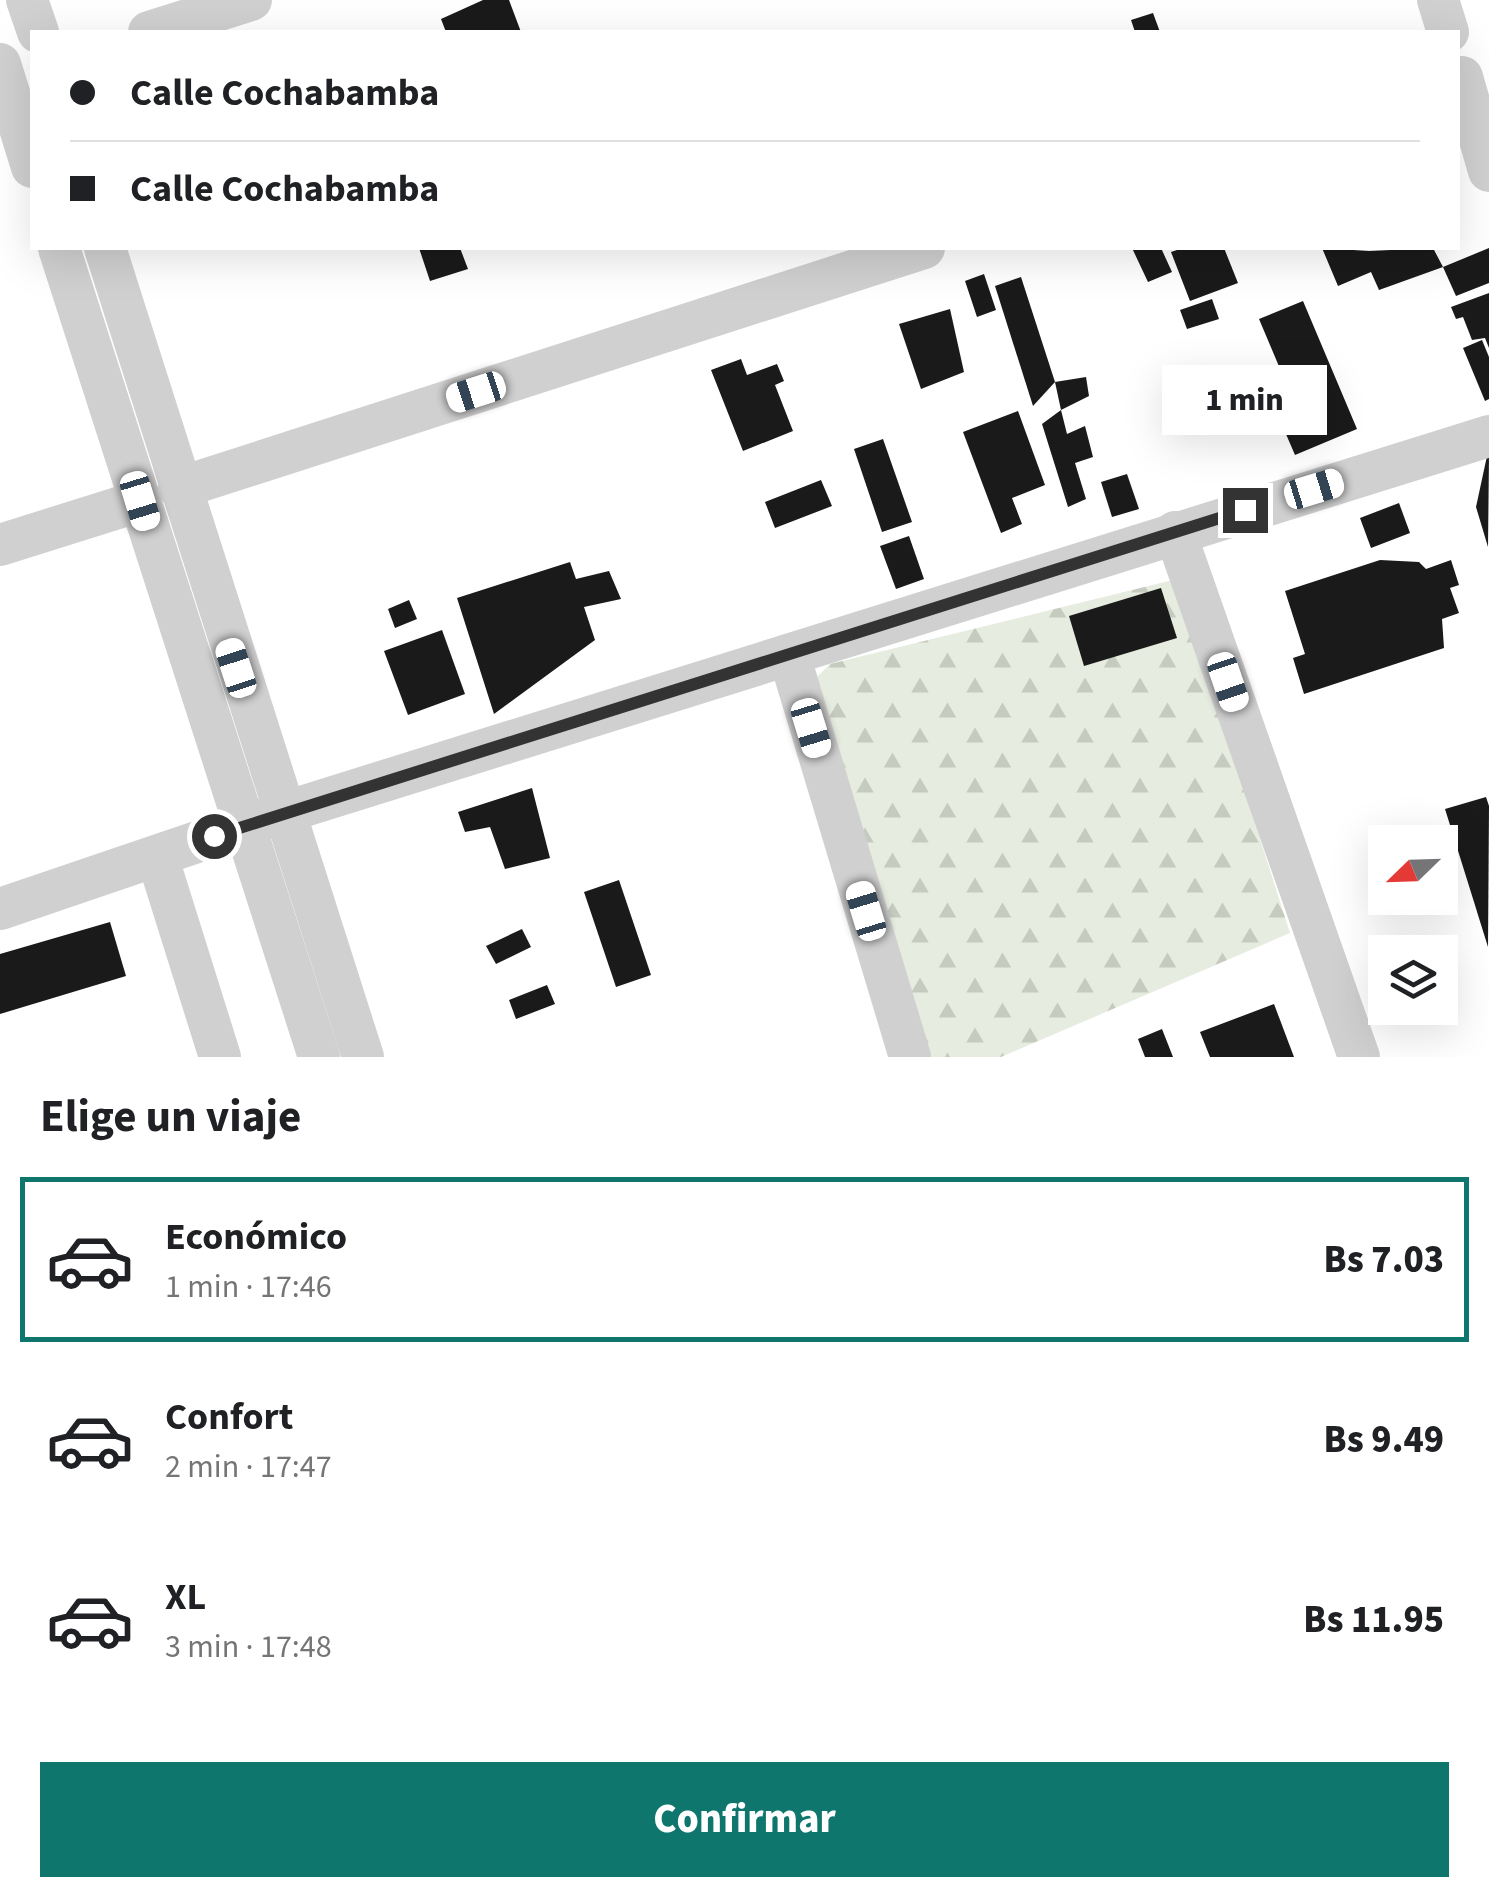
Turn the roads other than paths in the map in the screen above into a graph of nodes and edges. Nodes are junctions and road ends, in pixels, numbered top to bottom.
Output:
1 (27, 0) edge
2 (250, 0) edge
3 (1438, 0) edge
4 (37, 30) edge
5 (156, 30) edge
6 (1447, 30) edge
7 (1460, 76) edge
8 (10, 79) edge
9 (30, 159) edge
10 (1489, 171) edge
11 (59, 250) edge
12 (104, 250) edge
13 (918, 250) edge
14 (1489, 436) edge
15 (160, 495) junction
16 (1175, 532) junction
17 (0, 545) edge
18 (789, 655) junction
19 (262, 819) junction
20 (142, 861) junction
21 (0, 909) edge
22 (220, 1057) edge
23 (319, 1057) edge
24 (363, 1057) edge
25 (910, 1057) edge
26 (1359, 1057) edge

1 - 4 street
2 - 5 street
3 - 6 street
7 - 10 street
8 - 9 street
11 - 15 street
12 - 15 street
13 - 15 street
14 - 16 street
15 - 17 street
15 - 19 street
16 - 18 street
16 - 26 street
18 - 19 street
18 - 25 street
19 - 20 street
19 - 23 street
19 - 24 street
20 - 21 street
20 - 22 street

